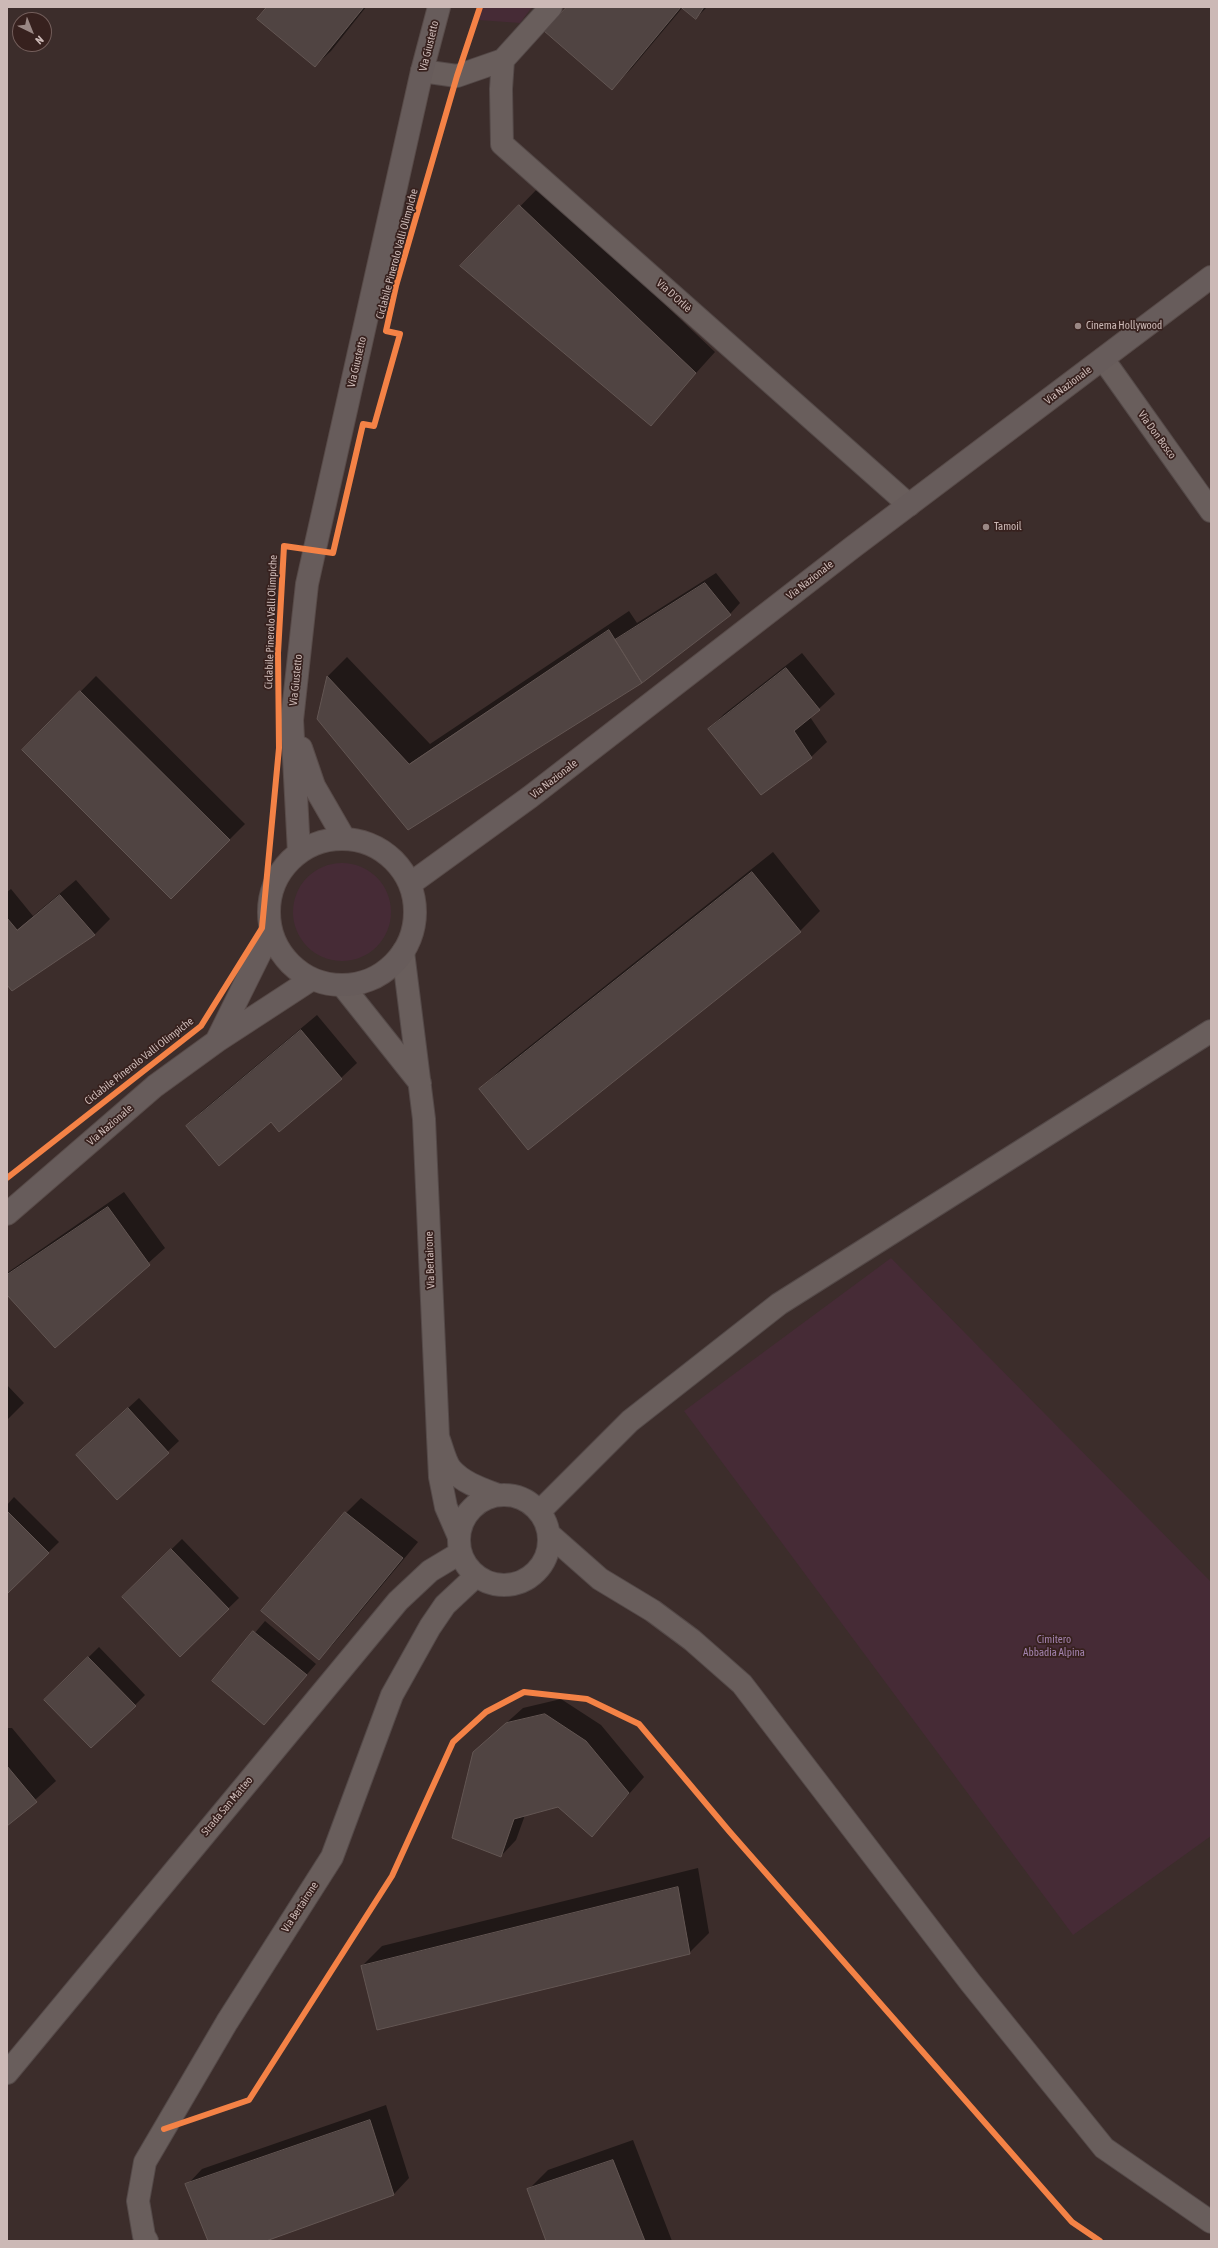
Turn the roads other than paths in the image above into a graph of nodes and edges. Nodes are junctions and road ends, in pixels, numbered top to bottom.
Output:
1 (439, 7) edge
2 (551, 7) edge
3 (503, 60) junction
4 (422, 71) junction
5 (1211, 277) edge
6 (1102, 359) junction
7 (909, 505) junction
8 (1211, 511) edge
9 (292, 720) junction
10 (344, 838) junction
11 (299, 852) junction
12 (410, 884) junction
13 (271, 931) junction
14 (403, 952) junction
15 (312, 979) junction
16 (342, 985) junction
17 (1211, 1031) edge
18 (217, 1041) junction
19 (420, 1083) junction
20 (7, 1214) edge
21 (438, 1437) junction
22 (498, 1495) junction
23 (540, 1511) junction
24 (549, 1534) junction
25 (459, 1545) junction
26 (476, 1576) junction
27 (7, 2073) edge
28 (1211, 2222) edge
29 (148, 2241) edge

1 - 4 main road, Via Giustetto
2 - 3 street
3 - 4 street
3 - 7 street, Via D'Orliè
4 - 9 main road, Via Giustetto
5 - 6 main road, Via Nazionale
6 - 7 main road, Via Nazionale
6 - 8 street, Via Don Bosco
7 - 12 main road, Via Nazionale
9 - 10 main road, Via Giustetto
9 - 11 main road, Via Giustetto
10 - 11 main road
10 - 12 main road
11 - 13 main road
12 - 14 main road
13 - 15 main road
13 - 18 main road, Via Nazionale
14 - 16 main road
14 - 19 street, Via Bertairone
15 - 16 main road
15 - 18 main road, Via Nazionale
16 - 19 street
17 - 23 street
18 - 20 main road, Via Nazionale
19 - 21 street, Via Bertairone
21 - 22 street
21 - 25 street, Via Bertairone
22 - 23 street
22 - 25 street
23 - 24 street
24 - 26 street
24 - 28 street
25 - 26 street
25 - 27 street, Strada San Matteo
26 - 29 street, Via Bertairone

